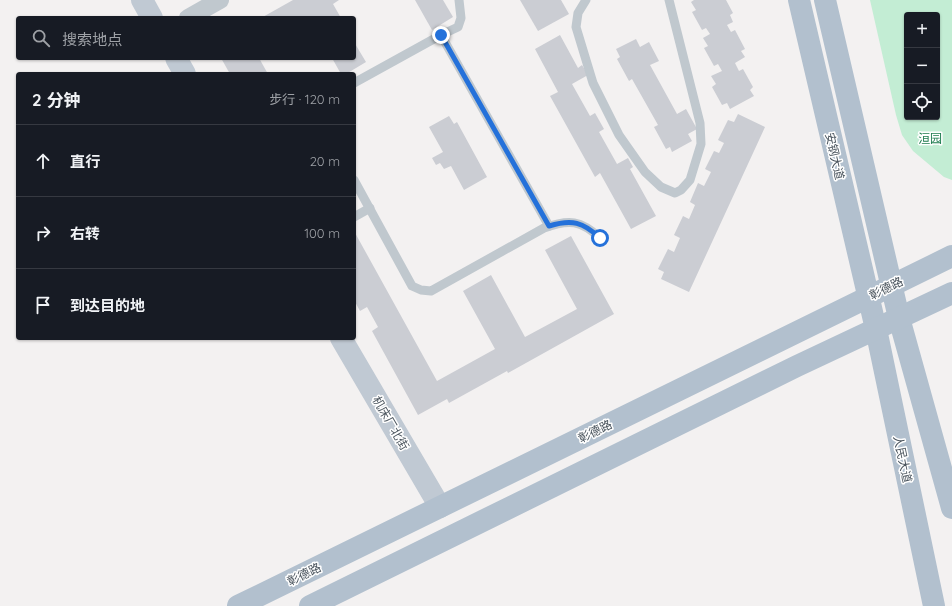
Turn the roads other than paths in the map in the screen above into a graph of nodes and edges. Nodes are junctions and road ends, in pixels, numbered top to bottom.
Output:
1 (142, 0) edge
2 (220, 0) edge
3 (459, 0) edge
4 (586, 0) edge
5 (669, 0) edge
6 (799, 0) edge
7 (825, 0) edge
8 (151, 16) edge
9 (192, 16) edge
10 (441, 35) junction
11 (177, 60) edge
12 (184, 72) edge
13 (356, 82) edge
14 (356, 184) edge
15 (370, 208) junction
16 (356, 216) edge
17 (549, 226) junction
18 (600, 238) dead end
19 (952, 256) edge
20 (952, 293) edge
21 (895, 301) junction
22 (872, 312) junction
23 (342, 340) edge
24 (440, 507) junction
25 (952, 508) edge
26 (238, 606) edge
27 (311, 606) edge
28 (934, 606) edge

1 - 8 street
2 - 9 street
3 - 10 lane
4 - 5 lane
6 - 22 main road, 安钢大道
7 - 21 main road
10 - 13 lane
10 - 17 lane
11 - 12 street
14 - 15 lane
15 - 16 lane
15 - 17 lane
17 - 18 lane
19 - 21 main road, 彰德路
20 - 21 main road, 彰德路
21 - 22 main road, 彰德路
21 - 22 main road, 彰德路
21 - 25 main road
22 - 24 main road, 彰德路
22 - 27 main road, 彰德路
22 - 28 main road, 人民大道
23 - 24 street, 机床厂北街
24 - 26 main road, 彰德路

